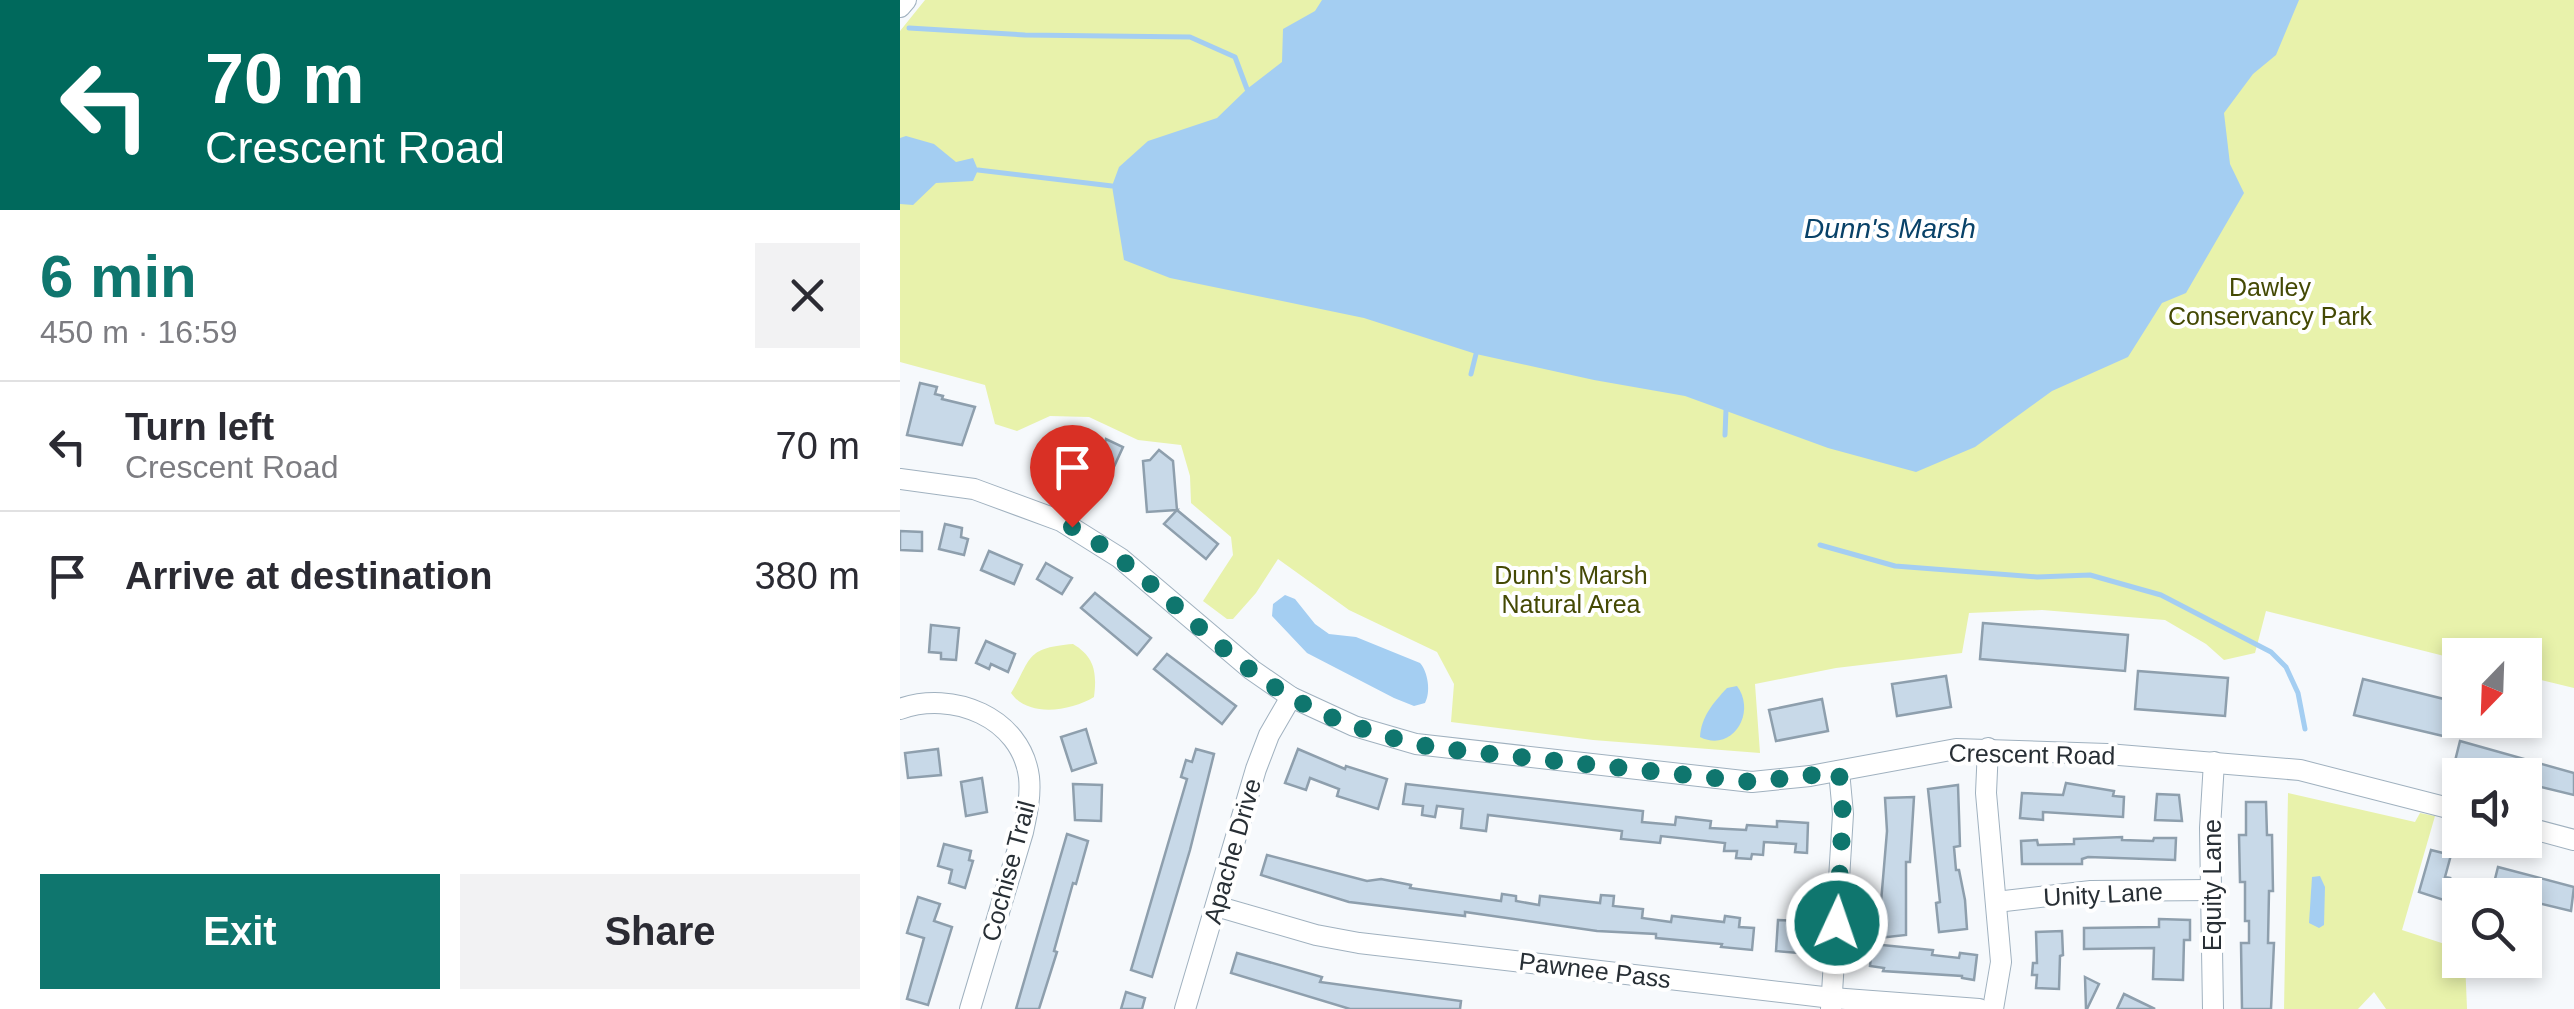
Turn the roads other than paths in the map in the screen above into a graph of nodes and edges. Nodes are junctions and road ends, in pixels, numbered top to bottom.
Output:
1 (906, 0) edge
2 (900, 7) edge
3 (900, 479) edge
4 (1290, 697) junction
5 (900, 709) edge
6 (1988, 748) junction
7 (2214, 762) junction
8 (1839, 772) junction
9 (2442, 806) edge
10 (2542, 832) edge
11 (2574, 840) edge
12 (2211, 890) junction
13 (1996, 902) junction
14 (1216, 906) junction
15 (1832, 1003) edge
16 (970, 1009) edge
17 (1185, 1009) edge
18 (1979, 1009) edge
19 (1994, 1009) edge
20 (2213, 1009) edge

1 - 2 street
3 - 4 street, Crescent Road
4 - 8 street, Crescent Road
4 - 14 street, Apache Drive
5 - 16 street, Cochise Trail
6 - 7 street, Crescent Road
6 - 8 street, Crescent Road
6 - 13 street
7 - 9 street, Crescent Road
7 - 12 street, Equity Lane
8 - 15 street
10 - 11 street
12 - 13 street, Unity Lane
12 - 20 street, Equity Lane
13 - 19 street
14 - 15 street, Pawnee Pass
14 - 17 street, Apache Drive
15 - 18 street, Pawnee Pass

